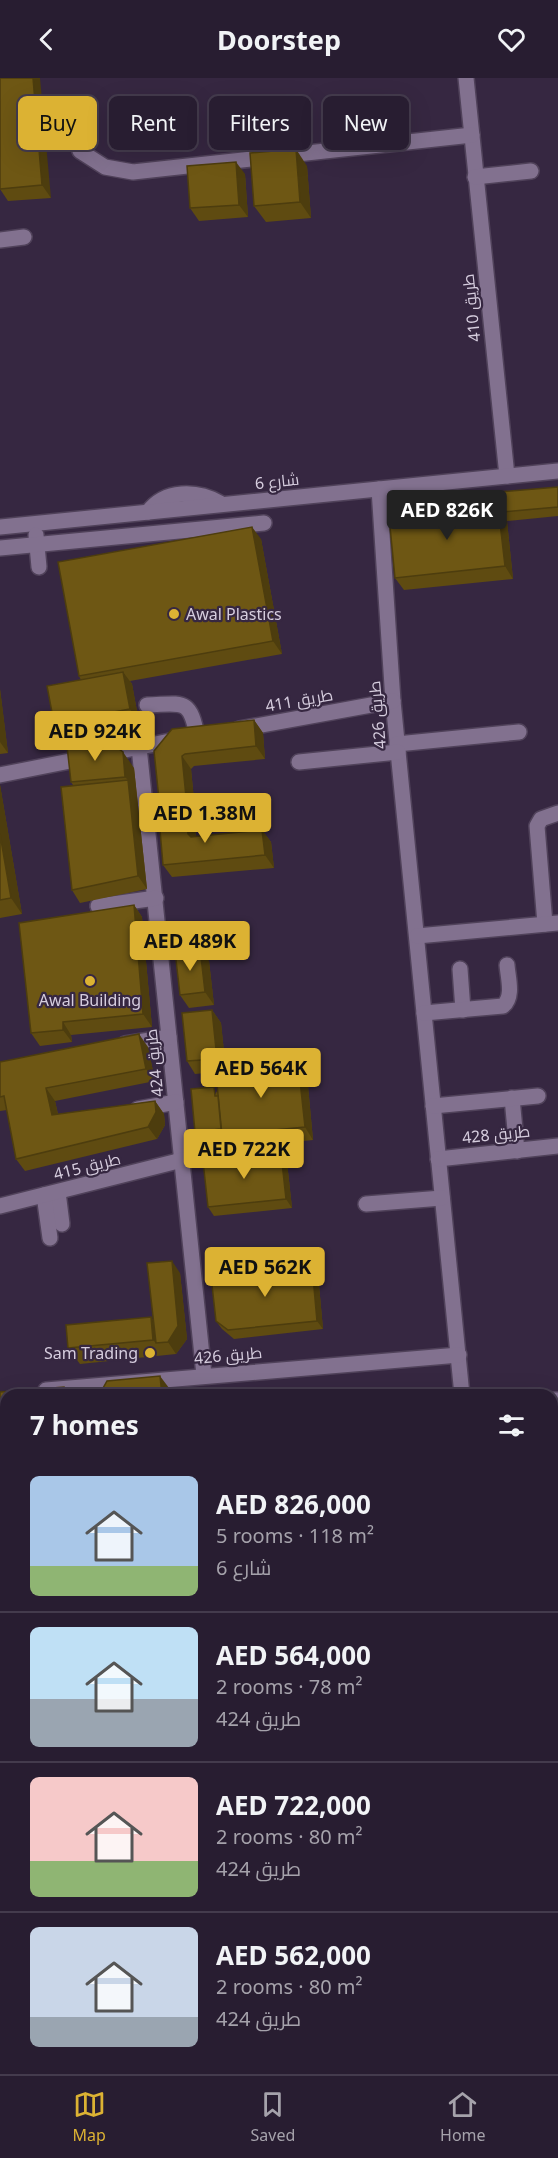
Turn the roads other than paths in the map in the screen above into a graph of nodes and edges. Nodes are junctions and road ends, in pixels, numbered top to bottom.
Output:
1 (466, 78) edge
2 (472, 135) junction
3 (80, 151) dead end
4 (531, 171) dead end
5 (475, 177) junction
6 (24, 237) dead end
7 (0, 240) edge
8 (558, 471) edge
9 (507, 476) junction
10 (379, 489) junction
11 (37, 523) junction
12 (264, 523) dead end
13 (0, 527) edge
14 (37, 545) junction
15 (0, 548) edge
16 (39, 567) dead end
17 (393, 701) junction
18 (147, 705) dead end
19 (519, 732) dead end
20 (209, 734) junction
21 (139, 747) junction
22 (398, 748) junction
23 (299, 762) dead end
24 (0, 775) edge
25 (558, 813) edge
26 (156, 898) junction
27 (98, 906) dead end
28 (552, 924) edge
29 (417, 936) junction
30 (507, 965) dead end
31 (460, 969) dead end
32 (463, 1010) junction
33 (424, 1013) junction
34 (170, 1037) junction
35 (108, 1046) edge
36 (538, 1096) dead end
37 (512, 1098) junction
38 (176, 1102) junction
39 (433, 1106) junction
40 (126, 1111) edge
41 (558, 1146) edge
42 (517, 1150) junction
43 (227, 1152) dead end
44 (182, 1158) junction
45 (438, 1159) junction
46 (51, 1193) junction
47 (443, 1201) junction
48 (366, 1204) dead end
49 (0, 1206) edge
50 (401, 1209) dead end
51 (62, 1224) dead end
52 (50, 1238) dead end
53 (459, 1355) junction
54 (204, 1375) junction
55 (105, 1389) edge
56 (462, 1389) edge

1 - 2 street, طريق 410
2 - 3 street
2 - 5 street, طريق 410
4 - 5 street
5 - 9 street, طريق 410
6 - 7 street
8 - 9 street, شارع 6
9 - 10 street, شارع 6
10 - 11 street, شارع 6
10 - 17 street, طريق 426
11 - 13 street, شارع 6
11 - 14 street
12 - 14 street
14 - 15 street
14 - 16 street
17 - 20 street, طريق 411
17 - 22 street, طريق 426
18 - 20 street
19 - 22 street
20 - 21 street, طريق 411
21 - 24 street, طريق 411
21 - 26 street, طريق 424
22 - 23 street
22 - 29 street, طريق 426
25 - 28 street
26 - 27 street
26 - 34 street, طريق 424
28 - 29 street
29 - 33 street, طريق 426
30 - 32 street
31 - 32 street
32 - 33 street
33 - 39 street, طريق 426
34 - 35 street
34 - 38 street, طريق 424
36 - 37 street
37 - 39 street
37 - 42 street
38 - 40 street
38 - 44 street, طريق 424
39 - 45 street, طريق 426
41 - 42 street, طريق 428
42 - 45 street, طريق 428
43 - 44 street, طريق 415
44 - 46 street, طريق 415
44 - 54 street, طريق 424
45 - 47 street, طريق 426
46 - 49 street, طريق 415
46 - 51 street
46 - 52 street
47 - 48 street
47 - 50 street
47 - 53 street, طريق 426
53 - 54 street, طريق 426
53 - 56 street, طريق 426
54 - 55 street, طريق 426

